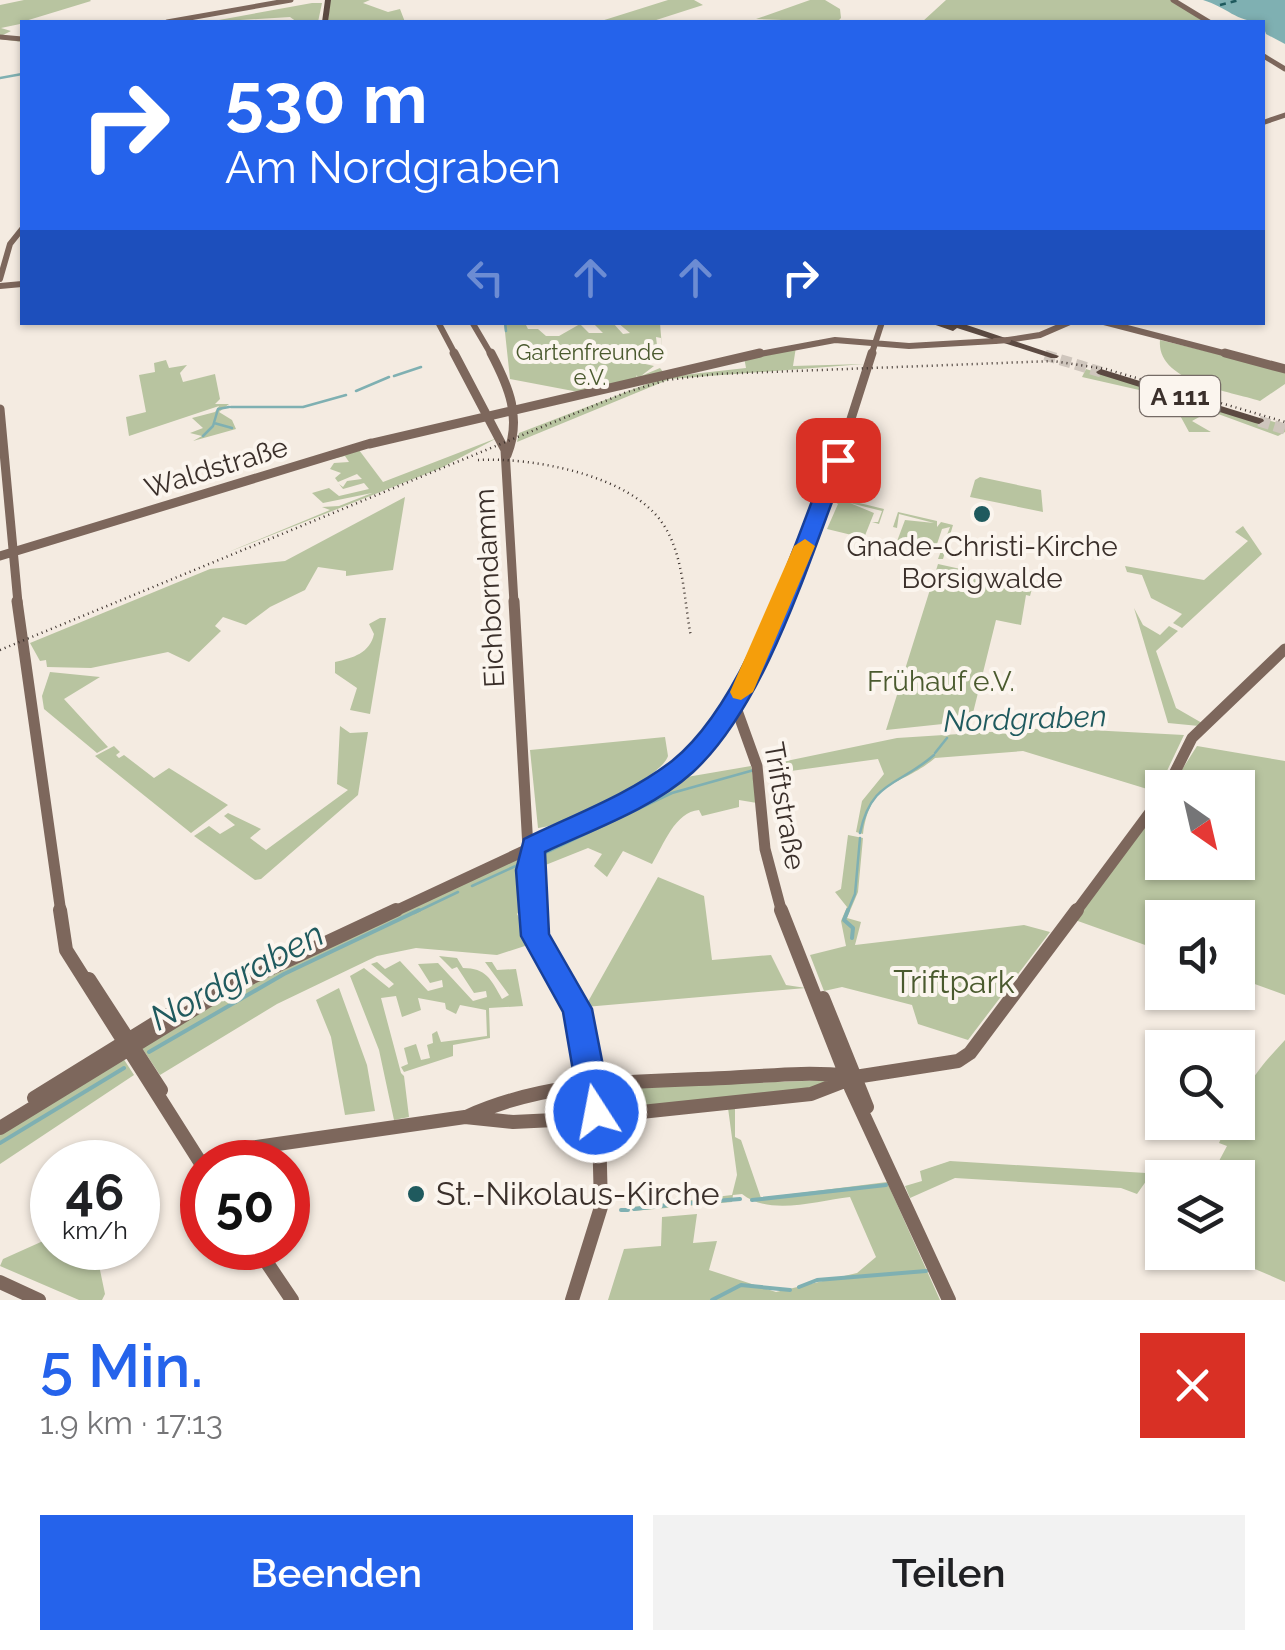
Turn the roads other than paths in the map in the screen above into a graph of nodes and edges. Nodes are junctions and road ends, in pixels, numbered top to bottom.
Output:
1 (294, 0) edge
2 (1173, 0) edge
3 (181, 20) edge
4 (1207, 20) edge
5 (20, 230) edge
6 (3, 255) edge
7 (0, 269) edge
8 (0, 282) edge
9 (18, 284) edge
10 (440, 325) edge
11 (474, 325) edge
12 (879, 325) edge
13 (954, 325) edge
14 (1063, 325) edge
15 (1115, 325) edge
16 (1124, 325) edge
17 (875, 344) junction
18 (1050, 355) tunnel mouth
19 (1238, 357) junction
20 (1250, 358) junction
21 (1285, 368) edge
22 (1105, 372) tunnel mouth
23 (0, 409) edge
24 (514, 412) junction
25 (489, 417) junction
26 (1259, 420) tunnel mouth
27 (0, 422) edge
28 (1, 438) edge
29 (506, 456) junction
30 (2, 462) edge
31 (7, 556) edge
32 (1285, 649) edge
33 (734, 700) junction
34 (720, 718) junction
35 (1177, 770) edge
36 (1145, 819) edge
37 (533, 822) dead end
38 (524, 847) junction
39 (127, 1043) junction
40 (843, 1078) junction
41 (590, 1087) junction
42 (465, 1117) junction
43 (597, 1117) junction
44 (0, 1124) edge
45 (190, 1140) edge
46 (305, 1140) edge
47 (275, 1270) edge
48 (0, 1282) edge
49 (38, 1300) edge
50 (295, 1300) edge
51 (572, 1300) edge
52 (949, 1300) edge

1 - 3 main road
2 - 4 main road
5 - 6 main road
6 - 7 main road
6 - 8 main road
8 - 9 main road
10 - 25 main road, Eichborndamm
11 - 24 main road
12 - 17 main road
13 - 18 highway
14 - 17 main road, Waldstraße, bridge
15 - 19 main road
16 - 20 main road
17 - 24 main road, Waldstraße
17 - 33 main road
19 - 20 main road
19 - 21 main road
20 - 21 main road
22 - 26 highway, A 111
23 - 27 main road
24 - 25 main road, Waldstraße
24 - 29 main road
25 - 29 main road, Eichborndamm
25 - 31 main road, Waldstraße
27 - 28 main road
28 - 30 main road
29 - 38 main road, Eichborndamm
30 - 31 main road
31 - 39 main road
32 - 35 main road
33 - 34 main road
33 - 40 main road, Triftstraße
34 - 38 main road
34 - 38 main road
36 - 40 main road
37 - 38 main road, Eichborndamm
38 - 39 main road
38 - 41 main road, Eichborndamm
39 - 44 main road
39 - 45 main road
40 - 41 main road
40 - 43 main road
40 - 52 main road, Triftstraße
41 - 42 main road
41 - 43 main road, Eichborndamm
42 - 43 main road
42 - 46 main road
43 - 51 main road, Eichborndamm
47 - 50 main road
48 - 49 main road

